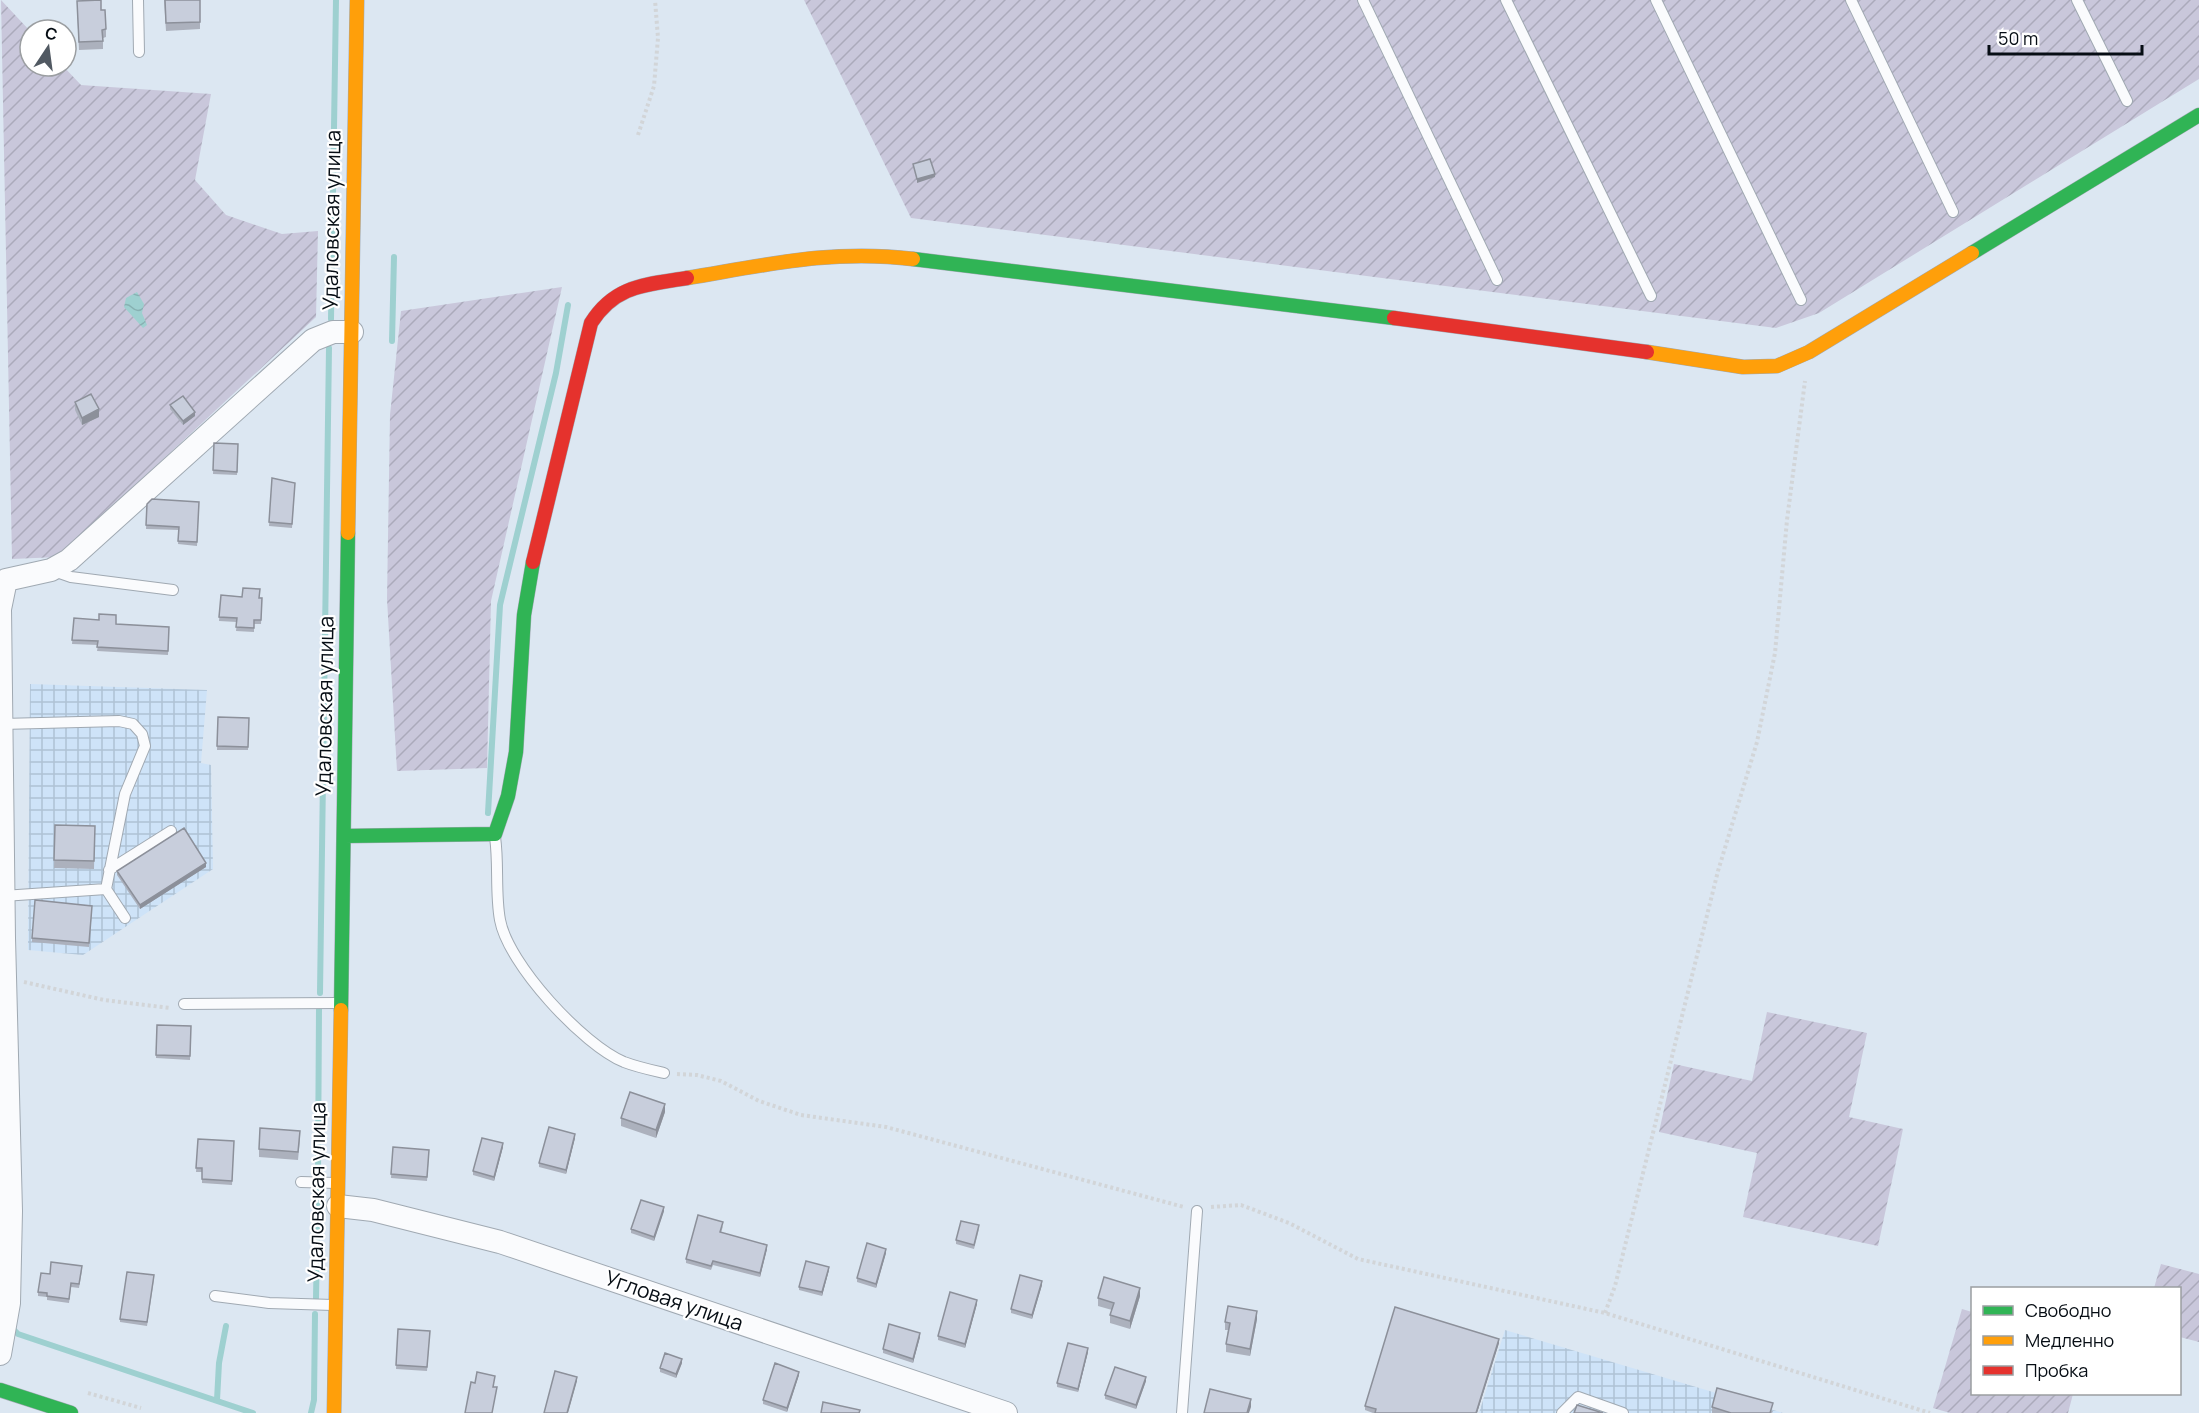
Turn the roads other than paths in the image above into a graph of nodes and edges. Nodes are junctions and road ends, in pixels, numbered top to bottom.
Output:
1 (138, 0) edge
2 (357, 0) edge
3 (1363, 0) edge
4 (1506, 0) edge
5 (1656, 0) edge
6 (1851, 0) edge
7 (2077, 0) edge
8 (139, 52) dead end
9 (2127, 101) dead end
10 (2199, 115) edge
11 (1953, 212) dead end
12 (1497, 280) dead end
13 (1652, 296) dead end
14 (1801, 300) dead end
15 (352, 332) junction
16 (51, 570) junction
17 (173, 590) dead end
18 (2, 724) junction
19 (171, 831) dead end
20 (495, 834) junction
21 (344, 836) junction
22 (110, 870) junction
23 (106, 890) junction
24 (3, 896) junction
25 (125, 918) dead end
26 (341, 1003) junction
27 (184, 1004) road end
28 (664, 1073) road end
29 (301, 1182) dead end
30 (338, 1183) junction
31 (338, 1206) junction
32 (1197, 1211) road end
33 (216, 1296) dead end
34 (336, 1305) junction
35 (0, 1354) edge
36 (0, 1390) edge
37 (38, 1408) edge
38 (71, 1413) edge
39 (334, 1413) edge
40 (1006, 1413) edge
41 (1182, 1413) edge
42 (1562, 1413) edge
43 (1623, 1413) edge

1 - 8 lane
2 - 15 street, Удаловская улица
3 - 12 lane
4 - 13 lane
5 - 14 lane
6 - 11 lane
7 - 9 lane
10 - 20 street
15 - 16 street
15 - 21 street, Удаловская улица
16 - 17 lane
16 - 18 street
18 - 22 lane
18 - 24 street
19 - 22 lane
20 - 21 street
20 - 28 lane
21 - 26 street, Удаловская улица
22 - 23 lane
23 - 24 lane
23 - 25 lane
24 - 35 street
26 - 27 lane
26 - 30 street, Удаловская улица
29 - 30 lane
30 - 31 street, Удаловская улица
31 - 34 street, Удаловская улица
31 - 40 street, Угловая улица
32 - 41 lane
33 - 34 lane
34 - 39 street, Удаловская улица
36 - 37 street
37 - 38 street
42 - 43 lane

